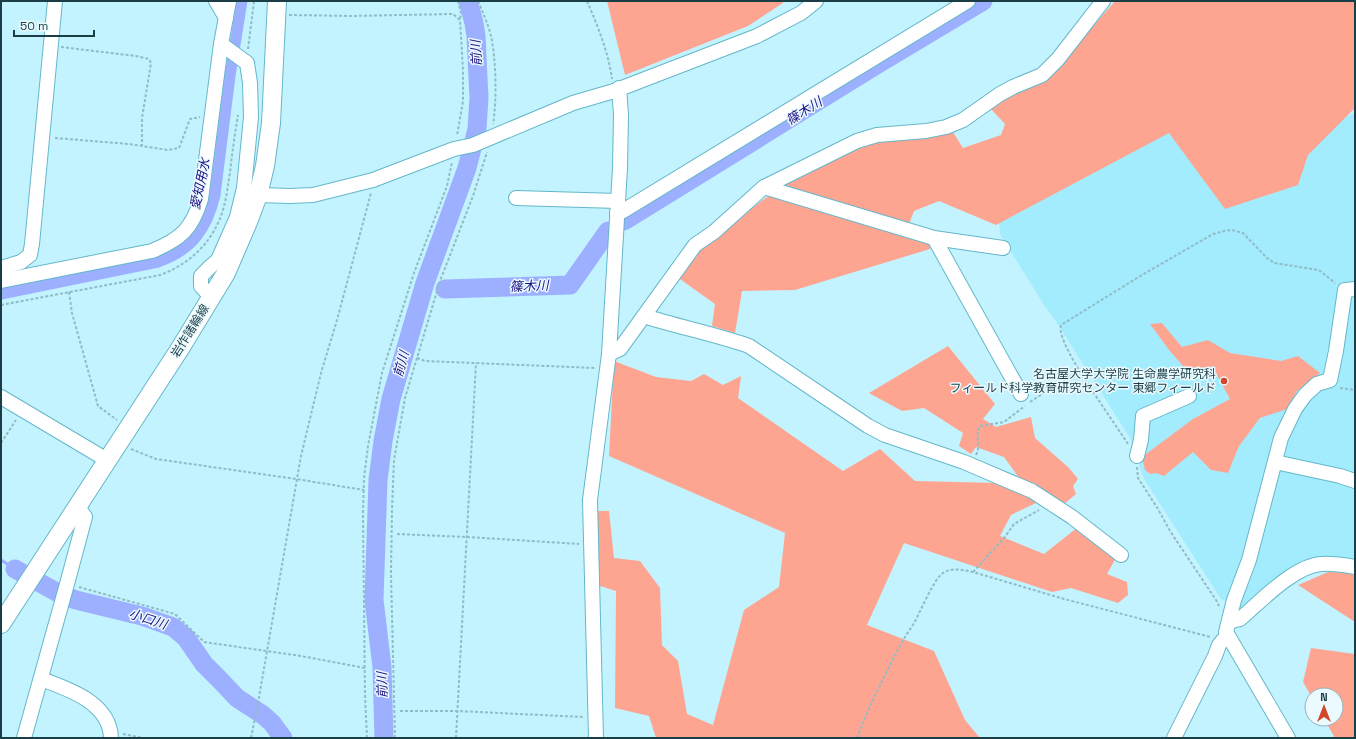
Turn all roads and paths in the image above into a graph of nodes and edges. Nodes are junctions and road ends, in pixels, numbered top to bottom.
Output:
1 (55, 1) edge
2 (216, 1) edge
3 (229, 1) edge
4 (254, 1) edge
5 (458, 1) edge
6 (478, 1) edge
7 (587, 1) edge
8 (816, 1) edge
9 (968, 1) edge
10 (1103, 1) edge
11 (276, 8) edge
12 (226, 18) junction
13 (460, 20) junction
14 (221, 44) junction
15 (51, 46) junction
16 (247, 63) junction
17 (617, 90) junction
18 (238, 112) dead end
19 (212, 114) junction
20 (41, 137) junction
21 (492, 137) junction
22 (142, 146) junction
23 (454, 150) junction
24 (373, 180) junction
25 (764, 187) junction
26 (258, 194) junction
27 (516, 198) dead end
28 (617, 207) junction
29 (934, 238) junction
30 (1003, 248) dead end
31 (1, 268) edge
32 (1, 282) edge
33 (1350, 289) edge
34 (69, 292) junction
35 (211, 297) junction
36 (1, 305) edge
37 (644, 316) junction
38 (609, 354) junction
39 (416, 358) junction
40 (476, 363) junction
41 (606, 369) junction
42 (1079, 371) junction
43 (1330, 380) junction
44 (1355, 390) edge
45 (1021, 394) dead end
46 (1189, 396) dead end
47 (1, 397) edge
48 (22, 410) junction
49 (128, 428) junction
50 (1, 444) edge
51 (118, 444) junction
52 (1137, 456) junction
53 (107, 460) junction
54 (1275, 462) junction
55 (971, 466) junction
56 (296, 479) junction
57 (1355, 480) edge
58 (364, 490) junction
59 (1046, 500) junction
60 (77, 505) junction
61 (397, 534) dead end
62 (467, 537) junction
63 (591, 545) junction
64 (1121, 555) dead end
65 (1355, 567) edge
66 (973, 572) junction
67 (67, 584) junction
68 (1220, 610) dead end
69 (1232, 621) dead end
70 (1, 624) edge
71 (1223, 640) joint
72 (266, 652) junction
73 (365, 668) junction
74 (41, 679) junction
75 (400, 711) dead end
76 (457, 711) junction
77 (596, 718) junction
78 (111, 736) edge
79 (24, 738) edge
80 (143, 738) edge
81 (251, 738) edge
82 (367, 738) edge
83 (395, 738) edge
84 (456, 738) edge
85 (596, 738) edge
86 (857, 738) edge
87 (1174, 738) edge
88 (1288, 738) edge

1 - 15 street
2 - 12 street
3 - 12 street
4 - 16 path
5 - 13 path
6 - 21 path
7 - 17 path
8 - 17 street
9 - 28 street
10 - 25 street
11 - 13 path
11 - 26 main road, 岩作諸輪線
12 - 14 street
13 - 23 path
14 - 16 street
14 - 19 street
15 - 20 street
15 - 22 path
16 - 35 street
17 - 21 street
17 - 28 street
18 - 34 path
19 - 22 path
19 - 32 street
20 - 22 path
20 - 31 street
21 - 23 street
21 - 39 path
23 - 24 street
23 - 58 path
24 - 26 street
24 - 56 path
25 - 29 street
25 - 37 street
26 - 35 main road, 岩作諸輪線
27 - 28 street
28 - 38 street
29 - 30 street
29 - 45 street
33 - 42 path
33 - 43 street
34 - 36 path
34 - 49 path
35 - 49 main road, 岩作諸輪線
37 - 38 street
37 - 55 street
38 - 41 street
39 - 40 path
39 - 83 path
40 - 41 path
40 - 62 path
41 - 63 street
42 - 52 path
42 - 55 path
43 - 44 path
43 - 54 street
46 - 52 street
47 - 48 street
48 - 50 path
48 - 53 street
49 - 51 main road, 岩作諸輪線
51 - 53 main road, 岩作諸輪線
51 - 56 path
52 - 68 path
53 - 60 main road, 岩作諸輪線
54 - 57 street
54 - 88 street
55 - 59 street
56 - 58 path
56 - 72 path
58 - 73 path
59 - 64 street
59 - 66 path
60 - 67 street
60 - 70 main road, 岩作諸輪線
61 - 62 path
62 - 63 path
62 - 76 path
63 - 77 street
65 - 69 street
66 - 71 path
66 - 86 path
67 - 72 path
67 - 74 street
71 - 87 street
72 - 73 path
72 - 81 path
73 - 82 path
74 - 78 street
74 - 79 street
75 - 76 path
76 - 77 path
76 - 84 path
77 - 85 street
78 - 80 path

